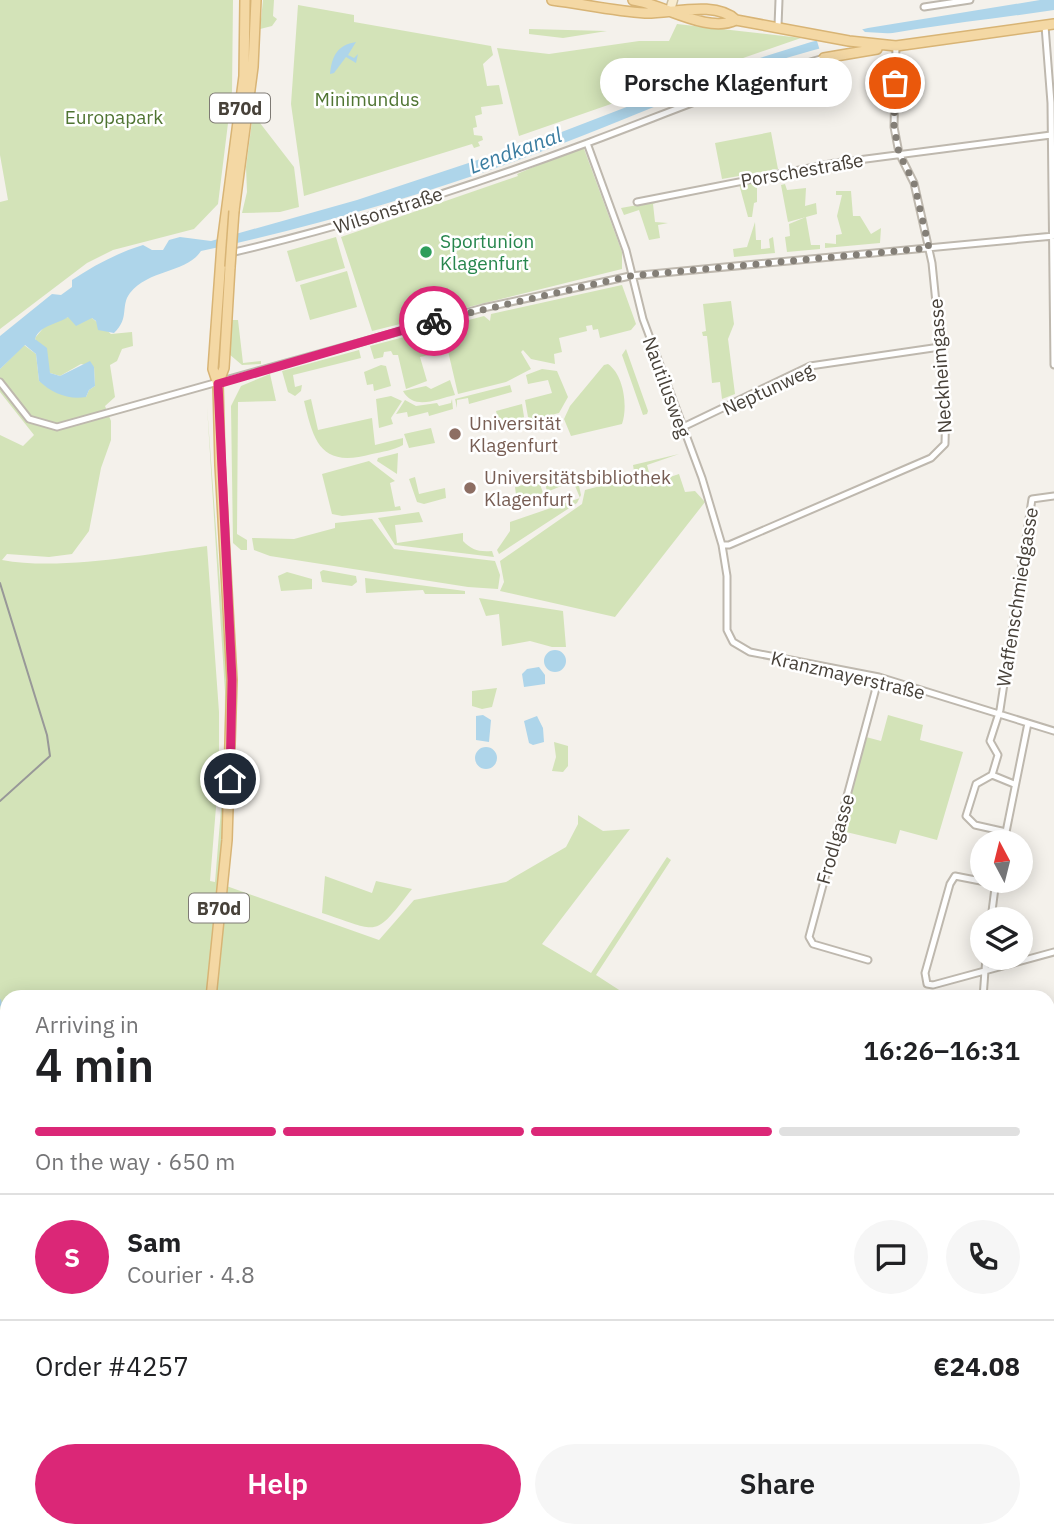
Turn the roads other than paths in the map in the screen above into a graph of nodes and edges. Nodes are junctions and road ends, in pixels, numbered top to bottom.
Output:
1 (258, 0) edge
2 (552, 0) edge
3 (633, 0) edge
4 (779, 0) edge
5 (970, 0) edge
6 (245, 2) edge
7 (671, 5) edge
8 (924, 7) dead end
9 (1050, 25) edge
10 (778, 26) junction
11 (849, 41) junction
12 (897, 46) junction
13 (824, 58) junction
14 (1051, 135) junction
15 (587, 143) junction
16 (899, 153) junction
17 (637, 202) dead end
18 (230, 211) junction
19 (1053, 236) edge
20 (929, 248) junction
21 (227, 254) dead end
22 (630, 276) junction
23 (940, 347) junction
24 (1054, 357) edge
25 (1054, 365) edge
26 (0, 382) edge
27 (218, 384) junction
28 (681, 428) junction
29 (1054, 496) edge
30 (722, 545) junction
31 (729, 633) joint
32 (878, 677) junction
33 (997, 716) junction
34 (1028, 723) junction
35 (1054, 731) edge
36 (992, 775) junction
37 (1014, 784) junction
38 (1000, 830) edge
39 (1006, 830) edge
40 (970, 878) edge
41 (1054, 952) edge
42 (867, 960) dead end
43 (984, 972) junction
44 (212, 990) edge
45 (984, 990) edge

1 - 18 main road, B70d
2 - 7 main road
3 - 7 main road
4 - 10 street
5 - 8 street
6 - 18 main road, B70d
7 - 10 main road
9 - 12 main road
9 - 14 street
10 - 11 main road
11 - 12 main road
11 - 13 main road
12 - 13 main road
12 - 16 street, Neckheimgasse
13 - 15 street, Wilsonstraße
14 - 16 street, Porschestraße
14 - 19 street
15 - 21 street, Wilsonstraße
15 - 22 street, Nautilusweg
16 - 17 street, Porschestraße
16 - 20 street, Neckheimgasse
18 - 27 main road, B70d, bridge
19 - 20 street
19 - 24 street
20 - 22 street
20 - 23 street, Neckheimgasse
22 - 27 street
22 - 28 street, Nautilusweg
23 - 28 street, Neptunweg
23 - 30 street, Neckheimgasse
24 - 25 street
26 - 27 street
27 - 44 main road, B70d
28 - 30 street, Nautilusweg
29 - 33 street, Waffenschmiedgasse
30 - 31 street, Nautilusweg
31 - 32 street, Kranzmayerstraße
32 - 33 street, Kranzmayerstraße
32 - 42 street, Frodlgasse
33 - 34 street, Kranzmayerstraße
33 - 36 street
34 - 35 street, Kranzmayerstraße
34 - 37 street
36 - 37 street
36 - 38 street
37 - 39 street
40 - 43 street
41 - 43 street
43 - 45 street

